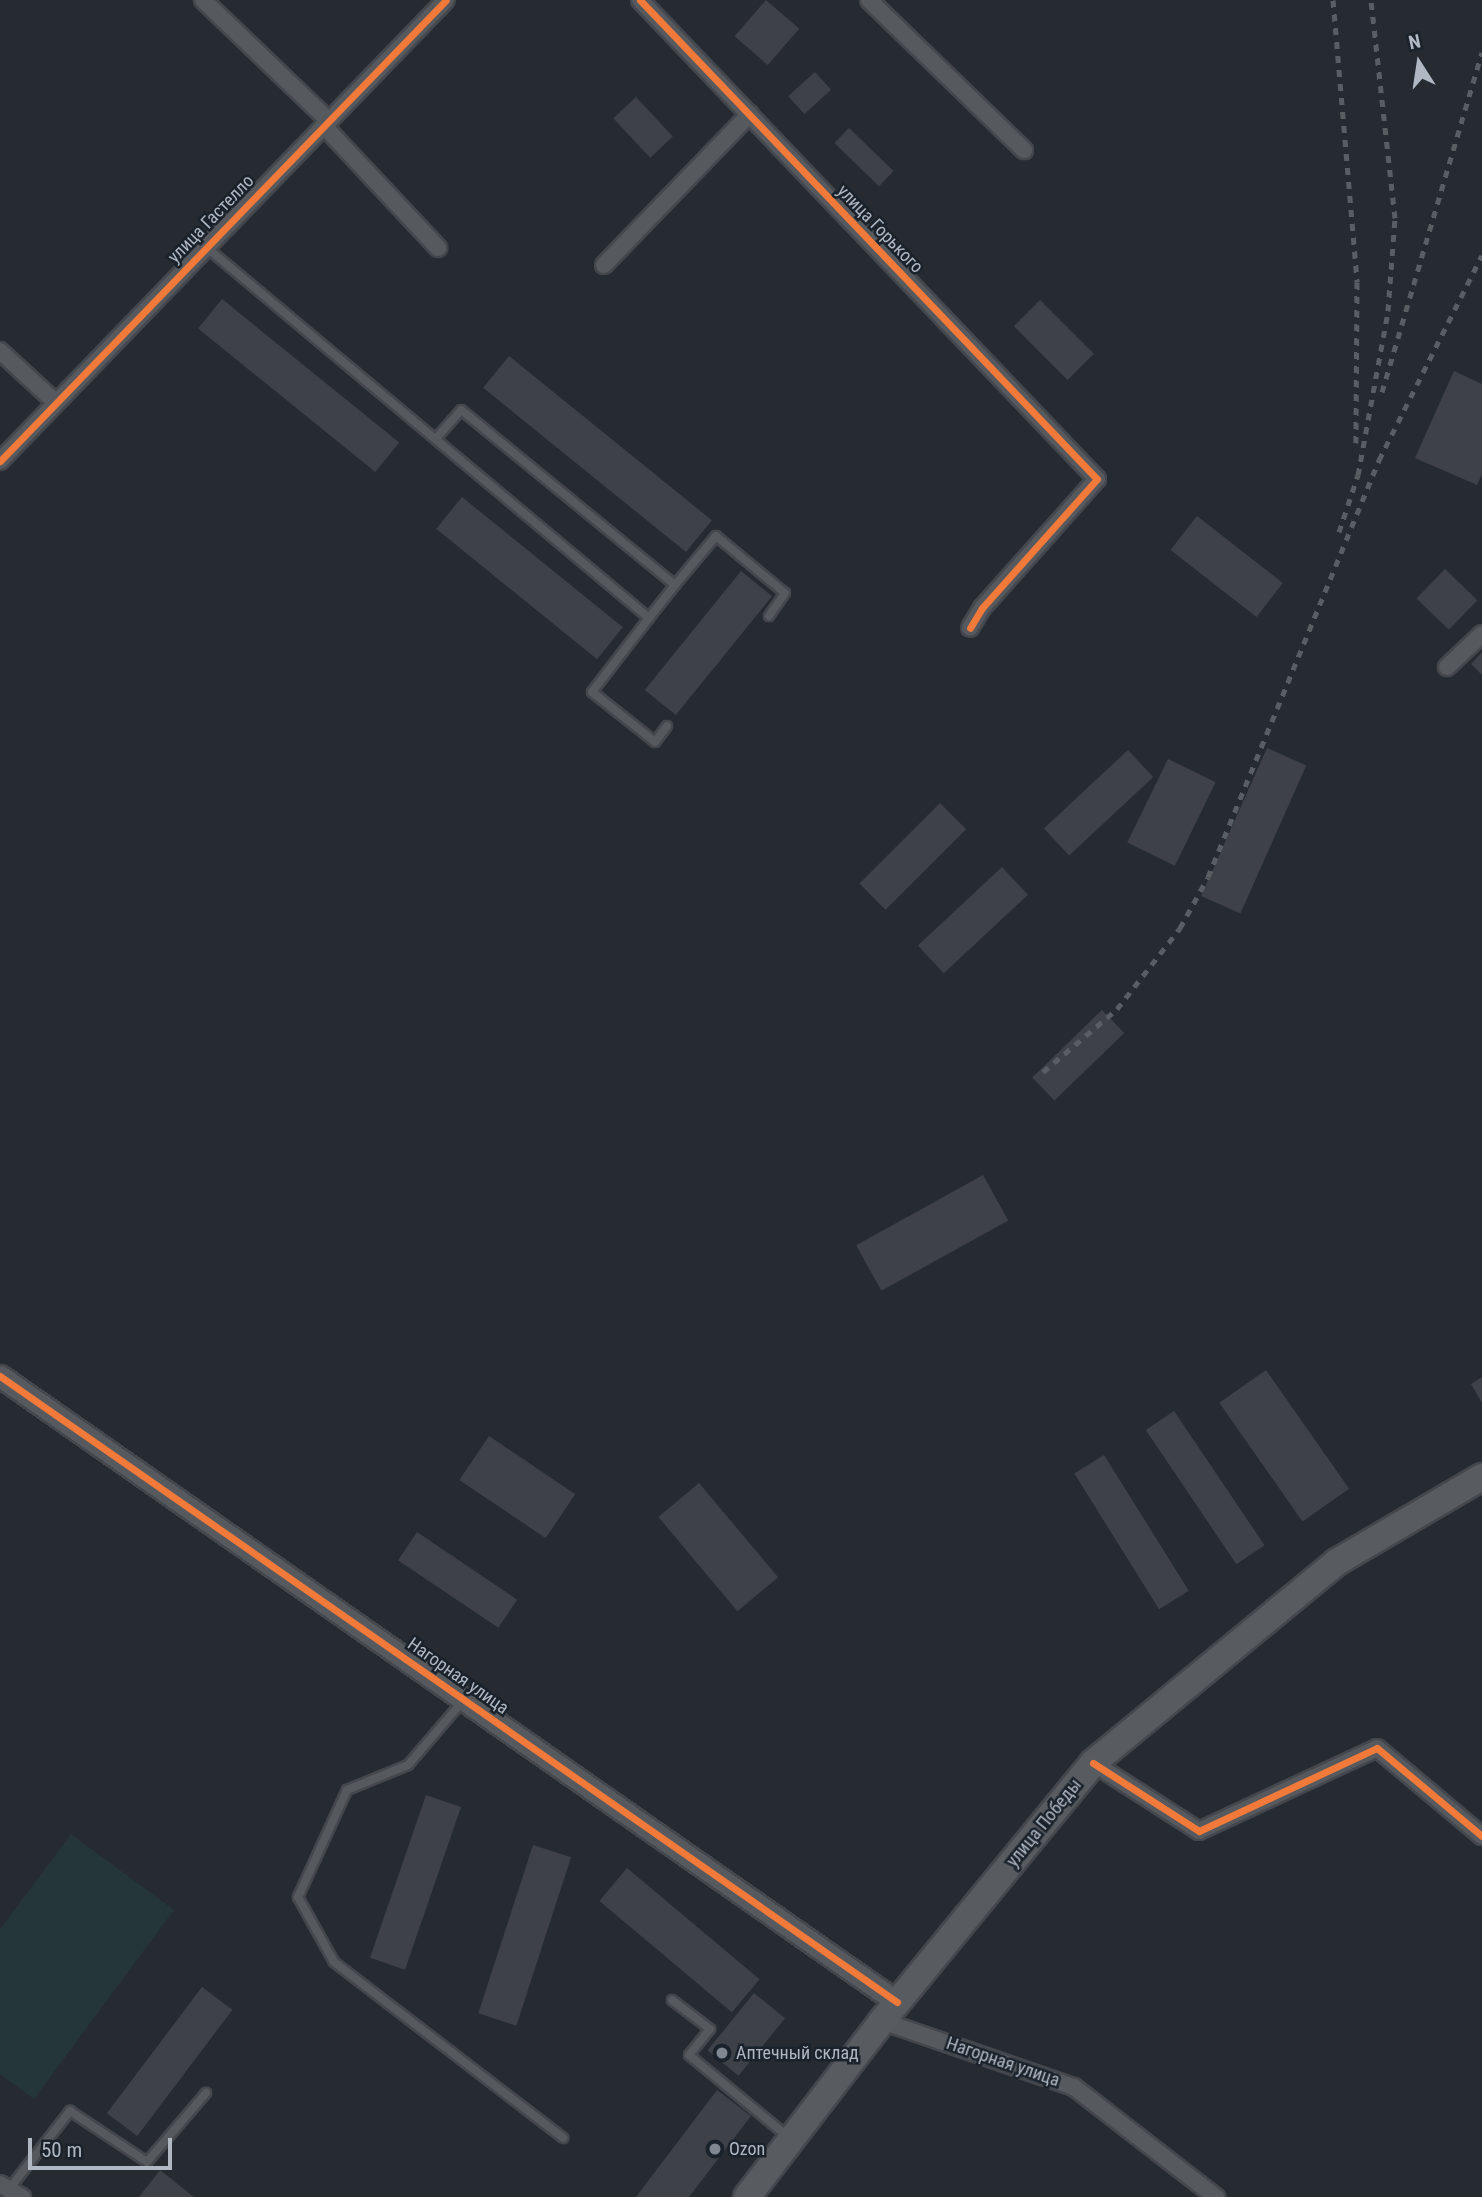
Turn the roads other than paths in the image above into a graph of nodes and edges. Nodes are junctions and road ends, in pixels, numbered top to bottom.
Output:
1 (203, 0) edge
2 (446, 0) edge
3 (640, 0) edge
4 (876, 2) edge
5 (750, 114) junction
6 (326, 123) junction
7 (1024, 150) dead end
8 (206, 247) junction
9 (439, 248) dead end
10 (604, 265) dead end
11 (0, 351) edge
12 (55, 402) junction
13 (436, 439) junction
14 (0, 461) edge
15 (676, 585) junction
16 (769, 616) dead end
17 (649, 618) junction
18 (970, 628) dead end
19 (1482, 634) edge
20 (1447, 667) dead end
21 (667, 726) dead end
22 (0, 1377) edge
23 (1482, 1477) edge
24 (464, 1700) junction
25 (1093, 1763) junction
26 (1482, 1836) edge
27 (672, 2000) dead end
28 (889, 2012) junction
29 (206, 2093) dead end
30 (563, 2138) dead end
31 (792, 2140) junction
32 (11, 2190) edge
33 (747, 2197) edge
34 (1216, 2197) edge

1 - 6 street
2 - 6 street, улица Гастелло
3 - 5 street, улица Горького
4 - 7 street
5 - 10 street
5 - 18 street, улица Горького
6 - 8 street, улица Гастелло
6 - 9 street
8 - 12 street, улица Гастелло
8 - 13 lane
11 - 12 street
12 - 14 street, улица Гастелло
13 - 15 lane
13 - 17 lane
15 - 16 lane
15 - 17 lane
17 - 21 lane
19 - 20 street
22 - 24 street, Нагорная улица
23 - 25 main road, улица Победы
24 - 28 street, Нагорная улица
24 - 30 lane
25 - 26 street
25 - 28 main road, улица Победы
27 - 31 lane
28 - 31 main road, улица Победы
28 - 34 street, Нагорная улица
29 - 32 lane
31 - 33 main road, улица Победы

